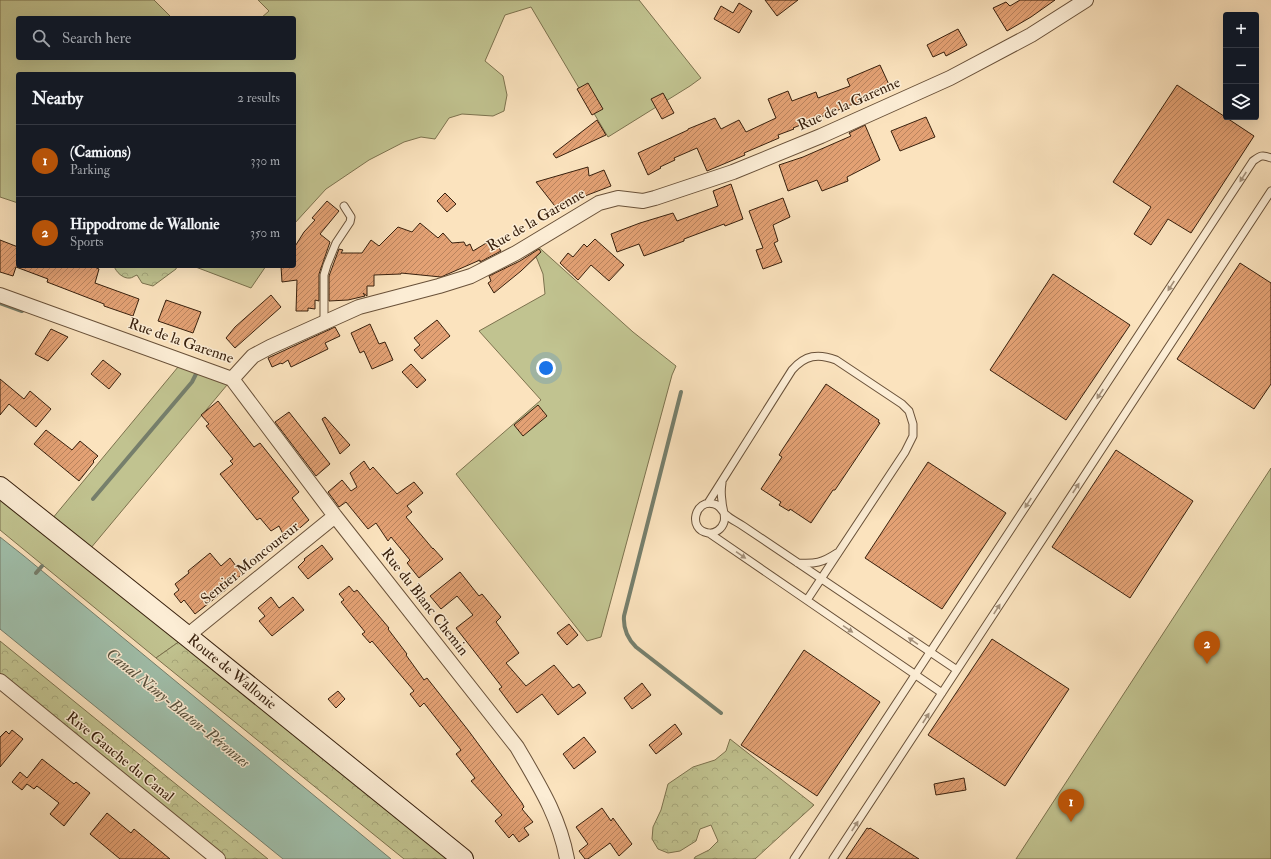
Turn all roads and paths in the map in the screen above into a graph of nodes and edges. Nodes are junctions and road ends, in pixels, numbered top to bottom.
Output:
1 (1086, 0) edge
2 (1271, 158) edge
3 (1271, 191) edge
4 (344, 206) dead end
5 (0, 296) edge
6 (324, 323) junction
7 (232, 379) junction
8 (722, 480) junction
9 (0, 487) edge
10 (708, 503) junction
11 (724, 513) junction
12 (335, 516) junction
13 (709, 533) junction
14 (839, 551) junction
15 (798, 563) junction
16 (820, 579) junction
17 (807, 600) junction
18 (187, 636) junction
19 (930, 652) junction
20 (957, 670) junction
21 (915, 675) junction
22 (0, 681) edge
23 (942, 692) junction
24 (217, 859) edge
25 (463, 859) edge
26 (567, 859) edge
27 (794, 859) edge
28 (833, 859) edge

1 - 6 street, Rue de la Garenne
2 -> 19 lane
20 -> 3 lane
4 - 6 lane
5 - 7 street, Rue de la Garenne
6 - 7 street, Rue de la Garenne
7 - 12 street, Rue du Blanc Chemin
8 - 10 lane
8 - 11 lane
8 - 14 lane
9 - 18 main road, Route de Wallonie
10 - 11 lane
10 - 13 lane
11 - 13 lane
11 - 15 lane
12 - 18 street, Sentier Moncoureur
12 - 26 street, Rue du Blanc Chemin
13 -> 17 lane
14 - 15 lane
14 - 16 lane
15 - 16 lane
16 - 17 lane
19 -> 16 lane
17 -> 21 lane
18 - 25 main road, Route de Wallonie
19 - 20 lane
19 - 21 lane
20 - 23 lane
21 - 23 lane
21 - 27 lane
22 - 24 street, Rive Gauche du Canal
28 -> 23 lane

